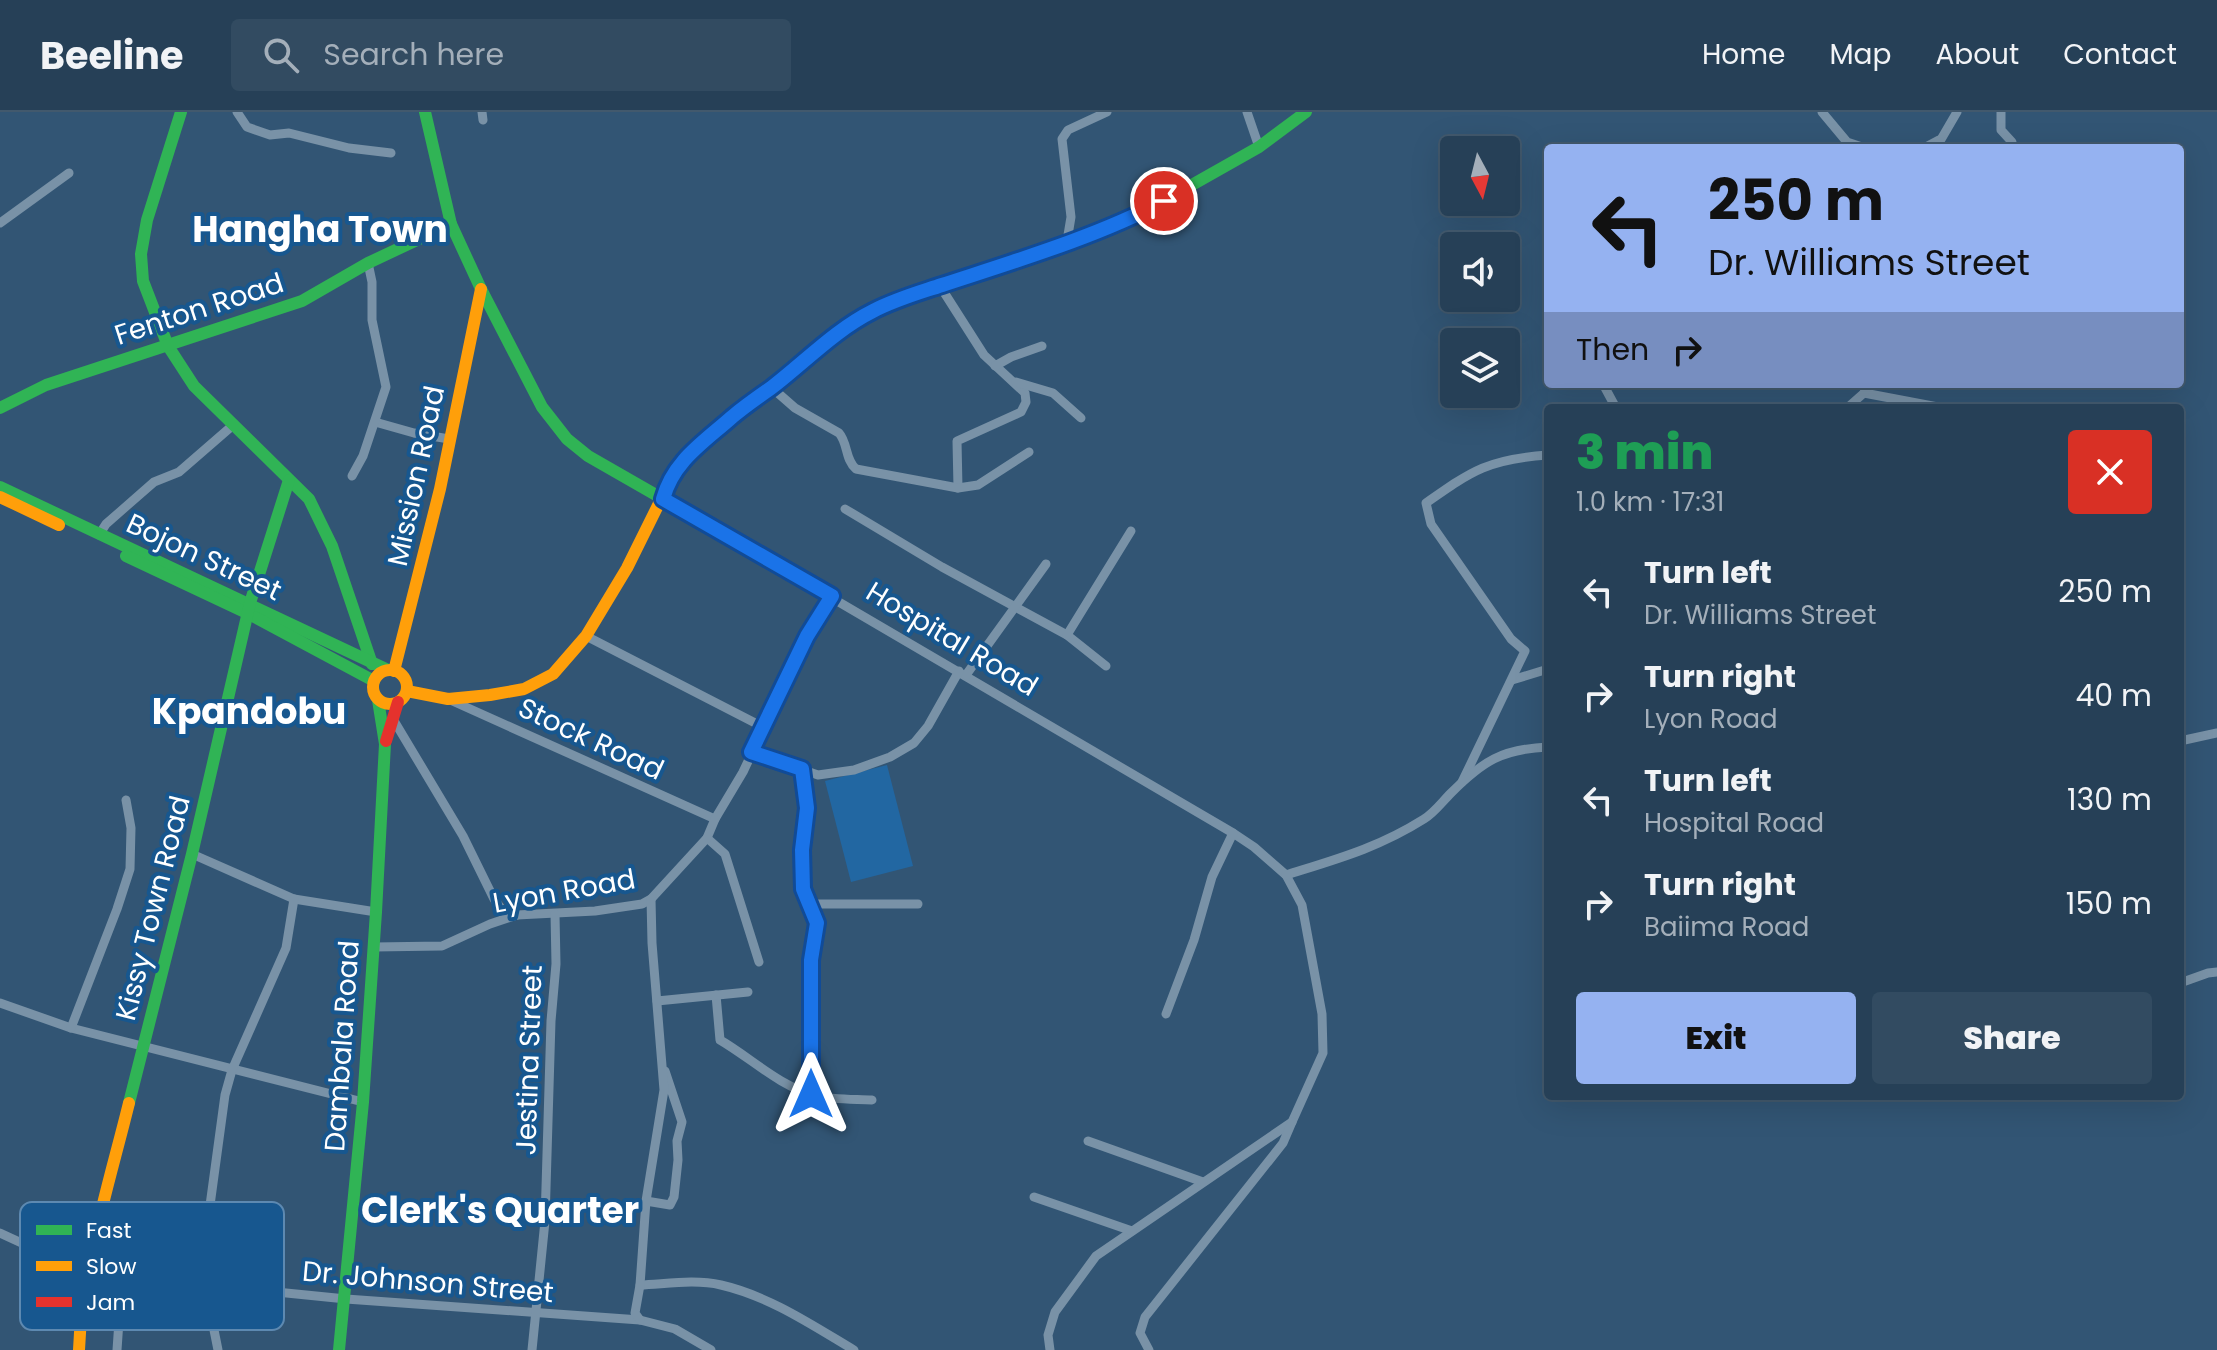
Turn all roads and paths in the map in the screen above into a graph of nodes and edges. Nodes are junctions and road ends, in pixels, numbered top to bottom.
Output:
1 (181, 112) edge
2 (237, 112) edge
3 (425, 112) edge
4 (1107, 112) edge
5 (1306, 112) edge
6 (1822, 112) edge
7 (1957, 112) edge
8 (2001, 112) edge
9 (1247, 113) edge
10 (2012, 142) dead end
11 (1846, 144) edge
12 (1938, 144) edge
13 (1259, 147) junction
14 (391, 153) dead end
15 (69, 173) dead end
16 (0, 223) edge
17 (451, 224) junction
18 (1067, 241) junction
19 (368, 263) junction
20 (940, 286) junction
21 (481, 289) junction
22 (168, 346) junction
23 (1042, 346) dead end
24 (995, 366) junction
25 (1016, 382) junction
26 (771, 387) junction
27 (1866, 389) edge
28 (1, 404) edge
29 (1851, 404) edge
30 (1927, 404) edge
31 (1081, 418) dead end
32 (375, 422) junction
33 (232, 426) junction
34 (449, 439) junction
35 (1029, 452) dead end
36 (1544, 455) edge
37 (352, 476) dead end
38 (289, 480) junction
39 (0, 487) edge
40 (958, 488) junction
41 (0, 497) edge
42 (663, 499) junction
43 (845, 509) dead end
44 (1131, 531) dead end
45 (99, 535) junction
46 (1046, 564) dead end
47 (832, 596) junction
48 (1015, 606) junction
49 (248, 608) junction
50 (1067, 635) junction
51 (586, 636) junction
52 (1106, 666) dead end
53 (368, 670) junction
54 (1544, 670) edge
55 (391, 671) junction
56 (963, 673) junction
57 (1512, 680) junction
58 (407, 691) junction
59 (448, 699) junction
60 (378, 700) junction
61 (398, 702) junction
62 (393, 719) junction
63 (763, 727) junction
64 (2217, 733) edge
65 (2184, 740) edge
66 (385, 744) junction
67 (1544, 747) edge
68 (751, 752) junction
69 (802, 769) junction
70 (1462, 782) junction
71 (126, 800) dead end
72 (715, 819) junction
73 (1233, 833) junction
74 (707, 838) junction
75 (192, 854) junction
76 (1286, 875) junction
77 (294, 899) junction
78 (494, 899) junction
79 (651, 899) junction
80 (811, 904) junction
81 (918, 904) dead end
82 (376, 912) junction
83 (555, 914) junction
84 (517, 915) junction
85 (490, 924) junction
86 (374, 947) junction
87 (759, 962) dead end
88 (2217, 972) edge
89 (2184, 982) edge
90 (748, 992) dead end
91 (716, 995) junction
92 (657, 1001) junction
93 (0, 1003) edge
94 (1166, 1014) dead end
95 (71, 1028) junction
96 (143, 1046) junction
97 (661, 1061) junction
98 (232, 1070) junction
99 (811, 1094) junction
100 (872, 1100) dead end
101 (363, 1102) junction
102 (1292, 1122) junction
103 (1088, 1141) dead end
104 (1203, 1182) junction
105 (1034, 1197) dead end
106 (646, 1201) junction
107 (105, 1202) edge
108 (210, 1202) edge
109 (1132, 1231) junction
110 (0, 1233) edge
111 (20, 1242) edge
112 (640, 1285) junction
113 (284, 1293) edge
114 (346, 1299) junction
115 (535, 1314) junction
116 (640, 1320) junction
117 (81, 1330) edge
118 (118, 1330) edge
119 (214, 1330) edge
120 (79, 1350) edge
121 (117, 1350) edge
122 (218, 1350) edge
123 (339, 1350) edge
124 (532, 1350) edge
125 (711, 1350) edge
126 (854, 1350) edge
127 (1050, 1350) edge
128 (1149, 1350) edge

1 - 22 street
2 - 14 street
3 - 17 street, Hospital Road
4 - 18 street
5 - 13 street
6 - 11 street
7 - 12 street
8 - 10 street
9 - 13 street
13 - 18 street
15 - 16 street
17 - 19 street, Fenton Road
17 - 21 street, Hospital Road
18 - 20 street
19 - 22 street, Fenton Road
19 - 32 street
20 - 24 street
20 - 26 street
21 - 34 street, Mission Road
21 - 42 street, Hospital Road
22 - 28 street, Fenton Road
22 - 33 street
23 - 24 street
24 - 25 street
25 - 31 street
25 - 40 street
26 - 40 street
26 - 42 street
27 - 29 street
27 - 30 street
32 - 34 street
32 - 37 street
33 - 38 street
33 - 45 street
34 - 55 street, Mission Road
35 - 40 street
36 - 57 street
38 - 49 street, Kissy Town Road
38 - 53 street
39 - 45 street, Bojon Street
41 - 49 street, Bojon Street
42 - 47 street, Hospital Road
42 - 51 street
43 - 48 street
44 - 50 street
45 - 49 street, Bojon Street
46 - 48 street
47 - 56 street, Hospital Road
47 - 63 street, Lyon Road
48 - 50 street
48 - 56 street
49 - 53 street, Bojon Street
49 - 75 street, Kissy Town Road
50 - 52 street
51 - 59 street
51 - 63 street
53 - 55 street, Bojon Street
53 - 60 street, Dambala Road
54 - 57 street
55 - 58 street
56 - 69 street
56 - 73 street, Hospital Road
57 - 70 street
58 - 59 street
58 - 61 street
59 - 72 street, Stock Road
60 - 61 street
60 - 66 street, Dambala Road
61 - 62 street, Dambala Road
62 - 66 street, Dambala Road
62 - 78 street
63 - 68 street, Lyon Road
64 - 65 street
66 - 82 street, Dambala Road
67 - 70 street
68 - 69 street
68 - 72 street, Lyon Road
69 - 80 street
70 - 76 street
71 - 95 street
72 - 74 street, Lyon Road
73 - 76 street, Hospital Road
73 - 94 street
74 - 79 street, Lyon Road
74 - 87 street
75 - 77 street
75 - 96 street, Kissy Town Road
76 - 102 street
77 - 82 street
77 - 98 street
78 - 84 street
78 - 85 street
79 - 83 street, Lyon Road
79 - 92 street
80 - 81 street
80 - 99 street
82 - 86 street, Dambala Road
83 - 84 street, Lyon Road
83 - 115 street, Jestina Street
84 - 85 street, Lyon Road
85 - 86 street, Lyon Road
86 - 101 street, Dambala Road
88 - 89 street
90 - 91 street
91 - 92 street
91 - 99 street
92 - 97 street
93 - 95 street
95 - 96 street
96 - 98 street
96 - 107 street, Kissy Town Road
97 - 106 street
97 - 106 street
98 - 101 street
98 - 108 street
99 - 100 street
101 - 114 street, Dambala Road
102 - 104 street
102 - 128 street
103 - 104 street
104 - 109 street
105 - 109 street
106 - 112 street
109 - 127 street
110 - 111 street, Dr. Johnson Street
112 - 116 street
112 - 126 street
113 - 114 street, Dr. Johnson Street
114 - 115 street, Dr. Johnson Street
114 - 123 street, Dambala Road
115 - 116 street, Dr. Johnson Street
115 - 124 street, Jestina Street
116 - 125 street, Dr. Johnson Street
117 - 120 street, Kissy Town Road
118 - 121 street
119 - 122 street

